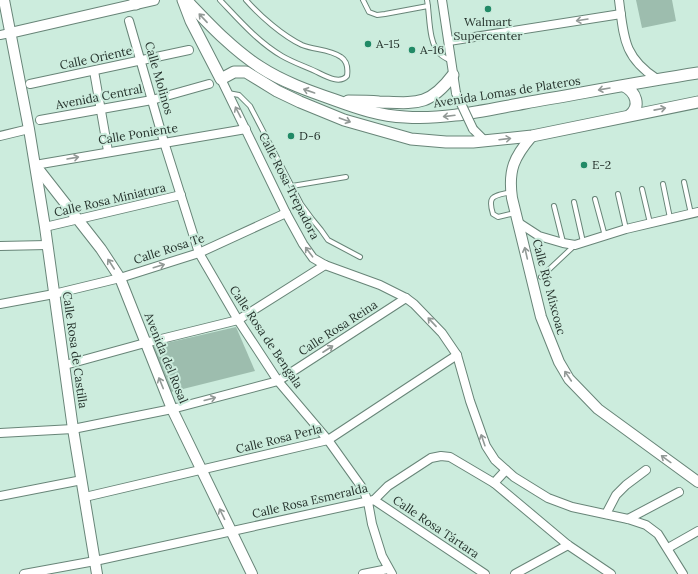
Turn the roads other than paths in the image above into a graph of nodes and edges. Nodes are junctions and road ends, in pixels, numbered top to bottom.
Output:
1 (4, 0) edge
2 (154, 0) edge
3 (183, 0) edge
4 (186, 0) edge
5 (220, 0) edge
6 (246, 0) edge
7 (363, 0) edge
8 (427, 0) edge
9 (442, 0) edge
10 (618, 0) edge
11 (136, 2) edge
12 (428, 6) junction
13 (621, 14) junction
14 (129, 21) dead end
15 (5, 34) edge
16 (449, 41) junction
17 (189, 50) dead end
18 (141, 61) junction
19 (451, 61) junction
20 (94, 71) junction
21 (698, 72) edge
22 (452, 75) junction
23 (221, 79) junction
24 (657, 79) junction
25 (30, 84) dead end
26 (209, 84) dead end
27 (624, 86) junction
28 (228, 92) junction
29 (333, 99) junction
30 (152, 100) junction
31 (698, 102) edge
32 (101, 110) junction
33 (630, 115) junction
34 (40, 120) dead end
35 (246, 129) junction
36 (29, 130) junction
37 (0, 136) edge
38 (532, 136) junction
39 (485, 141) junction
40 (164, 142) junction
41 (108, 151) junction
42 (35, 165) junction
43 (346, 177) dead end
44 (684, 182) dead end
45 (663, 184) dead end
46 (292, 186) junction
47 (642, 189) dead end
48 (511, 192) junction
49 (618, 194) dead end
50 (181, 196) junction
51 (595, 199) dead end
52 (574, 202) dead end
53 (554, 206) dead end
54 (286, 213) junction
55 (516, 213) junction
56 (694, 213) edge
57 (670, 219) junction
58 (77, 220) junction
59 (519, 223) junction
60 (650, 223) junction
61 (45, 227) junction
62 (626, 229) junction
63 (605, 236) junction
64 (563, 243) junction
65 (579, 244) junction
66 (47, 245) junction
67 (0, 246) edge
68 (200, 253) junction
69 (360, 257) dead end
70 (325, 265) junction
71 (541, 277) dead end
72 (120, 278) junction
73 (54, 294) junction
74 (406, 298) junction
75 (0, 304) edge
76 (238, 320) junction
77 (145, 343) junction
78 (457, 355) junction
79 (64, 365) junction
80 (278, 381) junction
81 (172, 409) junction
82 (73, 429) junction
83 (0, 433) edge
84 (328, 440) junction
85 (201, 470) junction
86 (506, 470) junction
87 (646, 470) dead end
88 (82, 480) junction
89 (698, 482) edge
90 (494, 483) junction
91 (679, 492) dead end
92 (0, 496) edge
93 (85, 497) junction
94 (371, 501) junction
95 (606, 514) junction
96 (628, 519) junction
97 (231, 531) junction
98 (698, 531) edge
99 (568, 545) junction
100 (668, 548) junction
101 (96, 561) junction
102 (390, 571) edge
103 (24, 574) edge
104 (97, 574) edge
105 (252, 574) edge
106 (363, 574) edge
107 (486, 574) edge
108 (516, 574) edge
109 (610, 574) edge
110 (683, 574) edge

1 - 15 street, Calle Rosa de Castilla
2 - 11 street
3 - 23 main road, Calle Rosa Trepadora
29 -> 4 main road, Avenida Lomas de Plateros
5 - 6 lane
7 - 12 lane
8 - 12 lane
9 - 16 street
10 - 13 street
11 - 15 street
12 - 19 lane
13 -> 16 street
13 - 24 street
14 - 18 street, Calle Molinos
15 - 36 street, Calle Rosa de Castilla
16 - 19 street
17 - 18 street, Calle Oriente
18 - 20 street, Calle Oriente
18 - 30 street, Calle Molinos
19 - 22 street
20 - 25 street, Calle Oriente
20 - 32 street
21 - 24 main road, Avenida Lomas de Plateros
22 - 29 main road
22 - 39 street, bridge
23 - 28 street, Calle Rosa Trepadora
23 -> 39 main road
24 - 27 main road, Avenida Lomas de Plateros
26 - 30 street, Avenida Central
27 -> 29 main road, Avenida Lomas de Plateros
27 - 33 main road
35 -> 28 street, Calle Rosa Trepadora
28 - 46 lane
30 - 32 street, Avenida Central
30 - 40 street, Calle Molinos
33 -> 31 main road
32 - 34 street, Avenida Central
32 - 41 street
33 - 38 main road
35 - 40 street, Calle Poniente
35 - 54 street, Calle Rosa Trepadora
36 - 37 street
36 - 42 street, Calle Rosa de Castilla
39 -> 38 main road
38 - 48 street, Calle Río Mixcoac
40 - 41 street, Calle Poniente
40 - 50 street, Calle Rosa de Bengala
42 -> 41 street, Calle Poniente
42 - 58 street, Avenida del Rosal
42 - 61 street, Calle Rosa de Castilla
43 - 46 lane
44 - 56 lane
45 - 57 lane
46 - 69 lane
47 - 60 lane
48 - 55 street, Calle Río Mixcoac
48 - 55 lane
49 - 62 lane
50 - 58 street, Calle Rosa Miniatura
50 - 68 street, Calle Rosa de Bengala
51 - 63 lane
52 - 65 lane
53 - 64 lane
54 - 68 street, Calle Rosa Te
70 -> 54 street, Calle Rosa Trepadora
55 - 59 street, Calle Río Mixcoac
56 - 57 street
57 - 60 street
58 - 61 street, Calle Rosa Miniatura
72 -> 58 street, Avenida del Rosal
59 - 64 street
89 -> 59 street, Calle Río Mixcoac
60 - 62 street
61 - 66 street, Calle Rosa de Castilla
62 - 63 street
63 - 65 street
64 - 65 street
65 - 71 lane
66 - 67 street
66 - 73 street, Calle Rosa de Castilla
72 -> 68 street, Calle Rosa Te
68 - 76 street, Calle Rosa de Bengala
70 - 74 street, Calle Rosa Trepadora
70 - 76 street
72 - 73 street, Calle Rosa Te
72 - 77 street, Avenida del Rosal
73 - 75 street, Calle Rosa Te
73 - 79 street, Calle Rosa de Castilla
78 -> 74 street, Calle Rosa Trepadora
80 -> 74 street, Calle Rosa Reina
76 - 77 street
76 - 80 street, Calle Rosa de Bengala
77 - 79 street
81 -> 77 street, Avenida del Rosal
78 - 84 street, Calle Rosa Perla
86 -> 78 street, Calle Rosa Trepadora
79 - 82 street, Calle Rosa de Castilla
81 -> 80 street, Calle Rosa Reina
80 - 84 street, Calle Rosa de Bengala
81 - 82 street, Calle Rosa Reina
81 - 85 street, Avenida del Rosal
82 - 83 street, Calle Rosa Reina
82 - 88 street, Calle Rosa de Castilla
84 - 85 street, Calle Rosa Perla
84 - 94 street, Calle Rosa de Bengala
85 - 93 street, Calle Rosa Perla
97 -> 85 street, Avenida del Rosal
86 - 90 street
86 - 95 street
87 - 95 street
88 - 92 street
88 - 93 street, Calle Rosa de Castilla
90 - 94 street, Calle Rosa Esmeralda
90 - 99 street
91 - 96 street
93 - 101 street, Calle Rosa de Castilla
94 - 97 street, Calle Rosa Esmeralda
94 - 102 street, Calle Rosa de Bengala
94 - 107 street, Calle Rosa Tártara
95 - 96 street
96 - 100 street
97 - 101 street, Calle Rosa Esmeralda
97 - 105 street, Avenida del Rosal
98 - 100 street
99 - 108 street
99 - 109 street
100 - 110 street
101 - 103 street, Calle Rosa Esmeralda
101 - 104 street, Calle Rosa de Castilla
102 - 106 street

